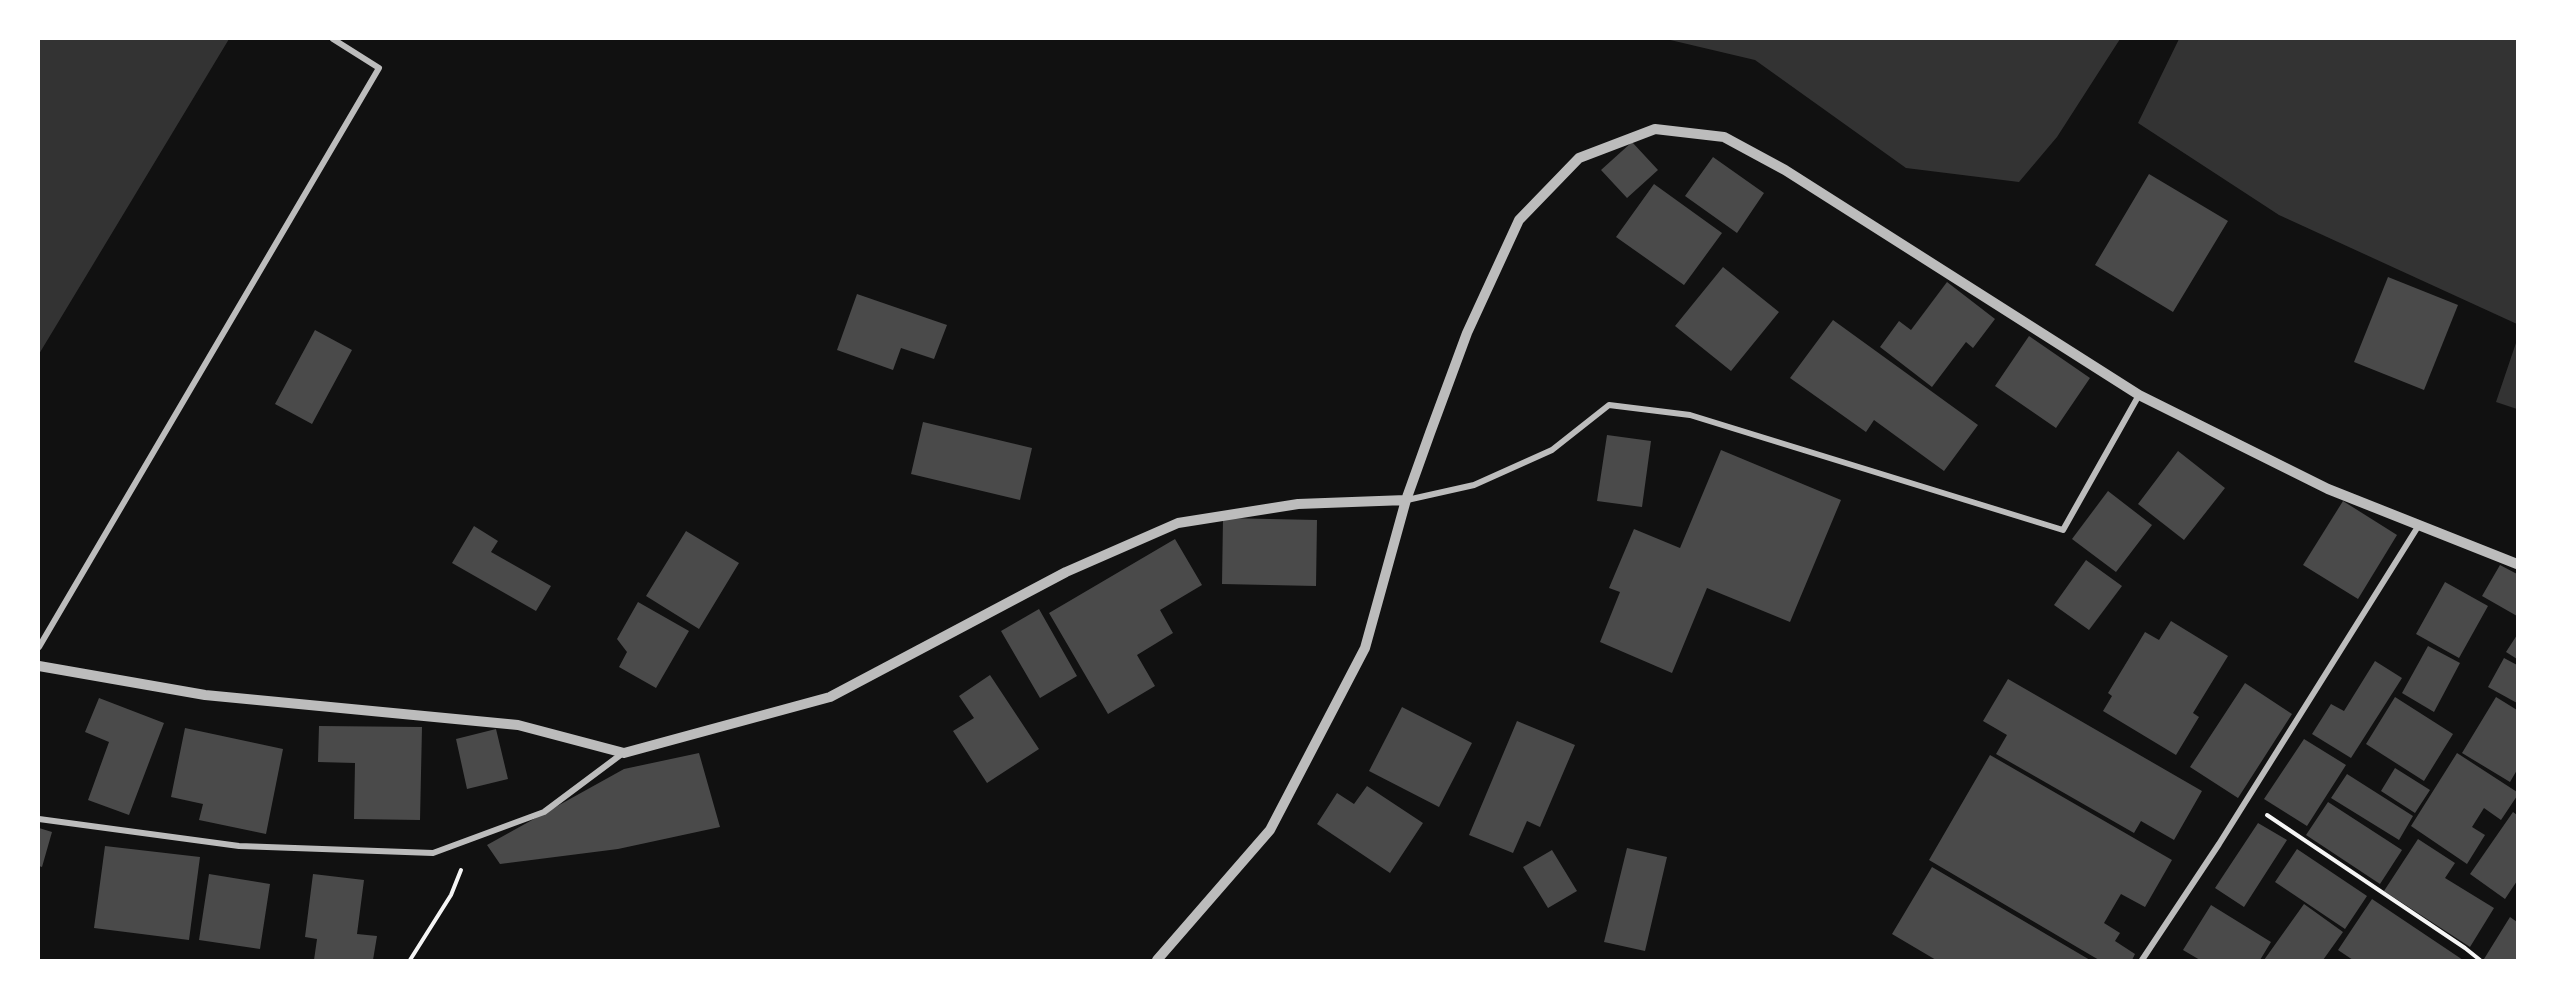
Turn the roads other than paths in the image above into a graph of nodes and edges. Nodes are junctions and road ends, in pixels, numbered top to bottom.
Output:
1 (333, 39) edge
2 (2139, 394) junction
3 (1406, 500) junction
4 (2420, 525) junction
5 (2517, 564) edge
6 (39, 647) edge
7 (39, 666) edge
8 (624, 753) junction
9 (39, 819) edge
10 (1157, 960) edge
11 (2142, 960) edge

1 - 6 street
2 - 3 street
2 - 3 street
2 - 4 street
3 - 8 street
3 - 10 street
4 - 5 street
4 - 11 street
7 - 8 street
8 - 9 street

